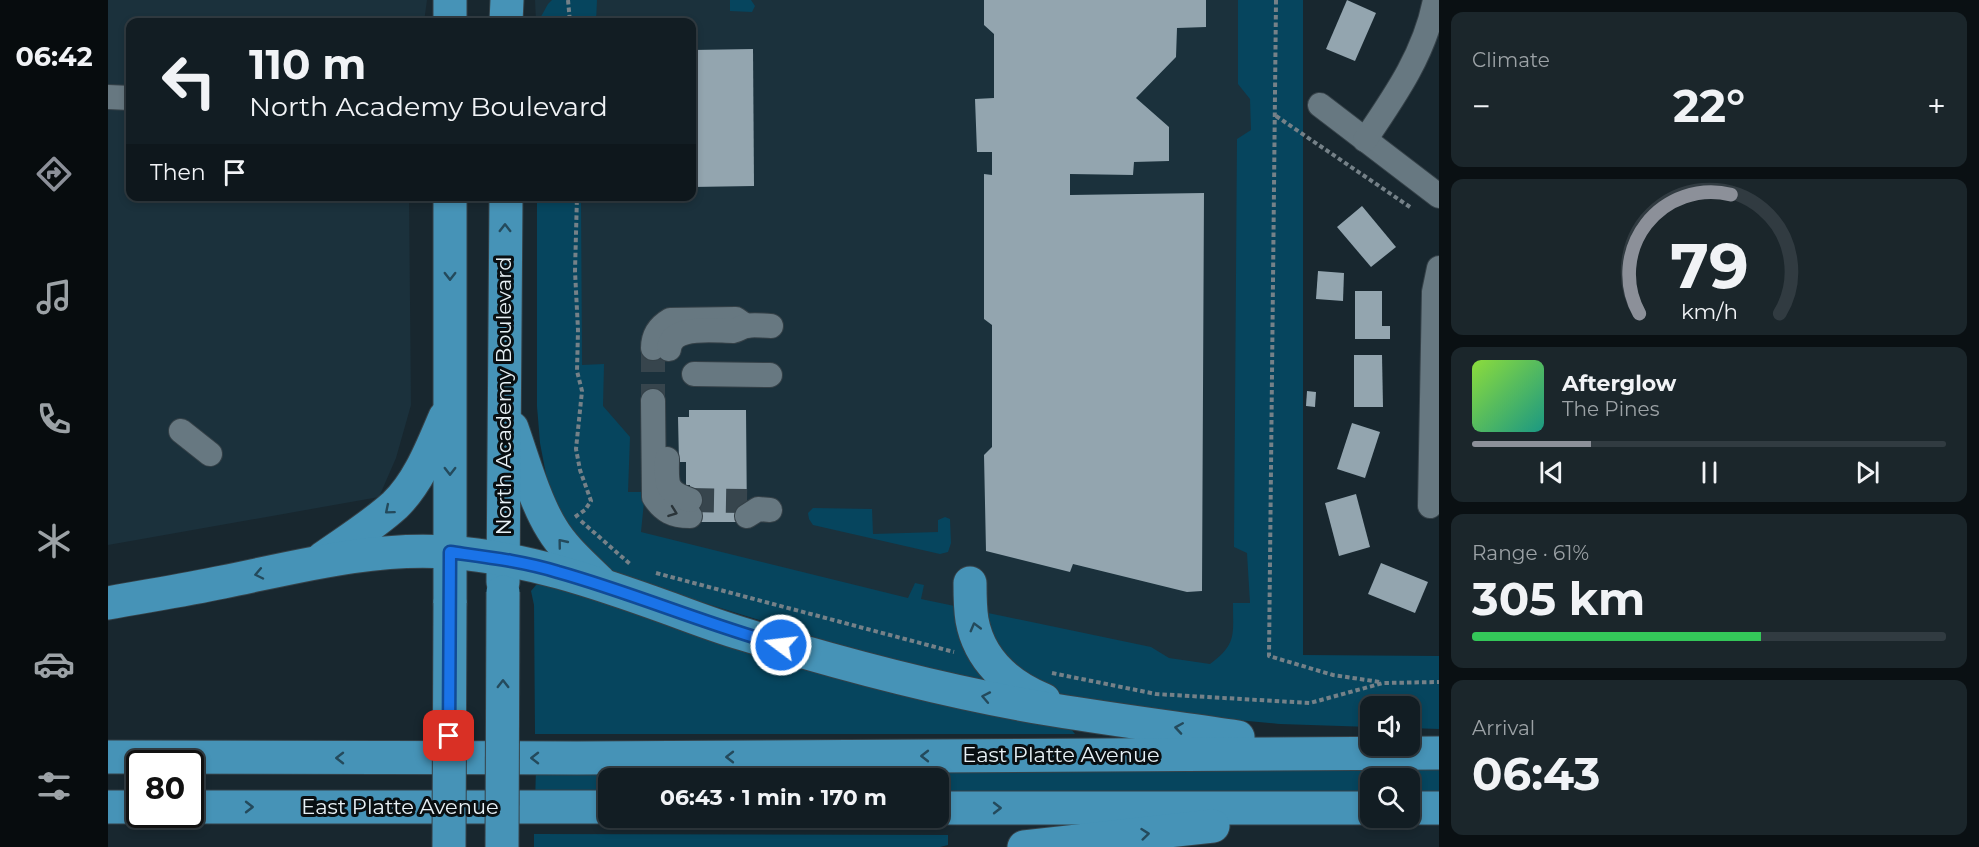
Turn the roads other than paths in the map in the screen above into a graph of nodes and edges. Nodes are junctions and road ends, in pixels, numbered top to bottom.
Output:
1 (450, 0) edge
2 (507, 0) edge
3 (1435, 0) edge
4 (450, 18) edge
5 (506, 18) edge
6 (108, 97) edge
7 (126, 98) edge
8 (1320, 105) dead end
9 (1365, 140) junction
10 (1439, 196) edge
11 (450, 201) edge
12 (506, 201) edge
13 (1439, 268) edge
14 (771, 326) dead end
15 (661, 349) dead end
16 (694, 374) dead end
17 (771, 375) dead end
18 (661, 400) tunnel mouth
19 (450, 406) junction
20 (505, 409) junction
21 (181, 431) dead end
22 (210, 454) dead end
23 (1431, 506) dead end
24 (690, 508) tunnel mouth
25 (450, 552) junction
26 (503, 559) junction
27 (316, 562) junction
28 (969, 583) dead end
29 (603, 585) junction
30 (108, 603) edge
31 (1079, 714) junction
32 (1360, 753) edge
33 (1360, 753) edge
34 (1420, 753) edge
35 (1439, 753) edge
36 (108, 757) edge
37 (108, 807) edge
38 (126, 807) edge
39 (204, 807) edge
40 (598, 807) edge
41 (949, 808) edge
42 (1324, 808) junction
43 (1360, 808) edge
44 (1420, 808) edge
45 (1439, 808) edge
46 (449, 847) edge
47 (502, 847) edge
48 (1024, 847) edge

1 - 4 highway
2 - 5 highway
3 - 9 street
6 - 7 street
8 - 9 street
9 - 10 street
11 -> 19 highway
20 -> 12 highway, North Academy Boulevard
13 - 23 street
14 - 15 street
16 - 17 street
18 -> 24 street
19 -> 25 highway
19 -> 27 highway
20 - 26 highway, North Academy Boulevard
29 -> 20 highway
21 - 22 street
25 - 26 highway
25 - 27 highway
25 - 46 highway, bridge
26 - 29 highway
47 -> 26 highway, North Academy Boulevard, bridge
27 -> 30 highway
31 -> 28 highway
31 -> 29 highway
32 -> 31 highway
33 -> 36 highway, East Platte Avenue
34 - 35 highway, East Platte Avenue
37 - 38 highway
39 -> 40 highway, East Platte Avenue
41 -> 42 highway
42 - 43 highway
48 -> 42 highway
44 - 45 highway

